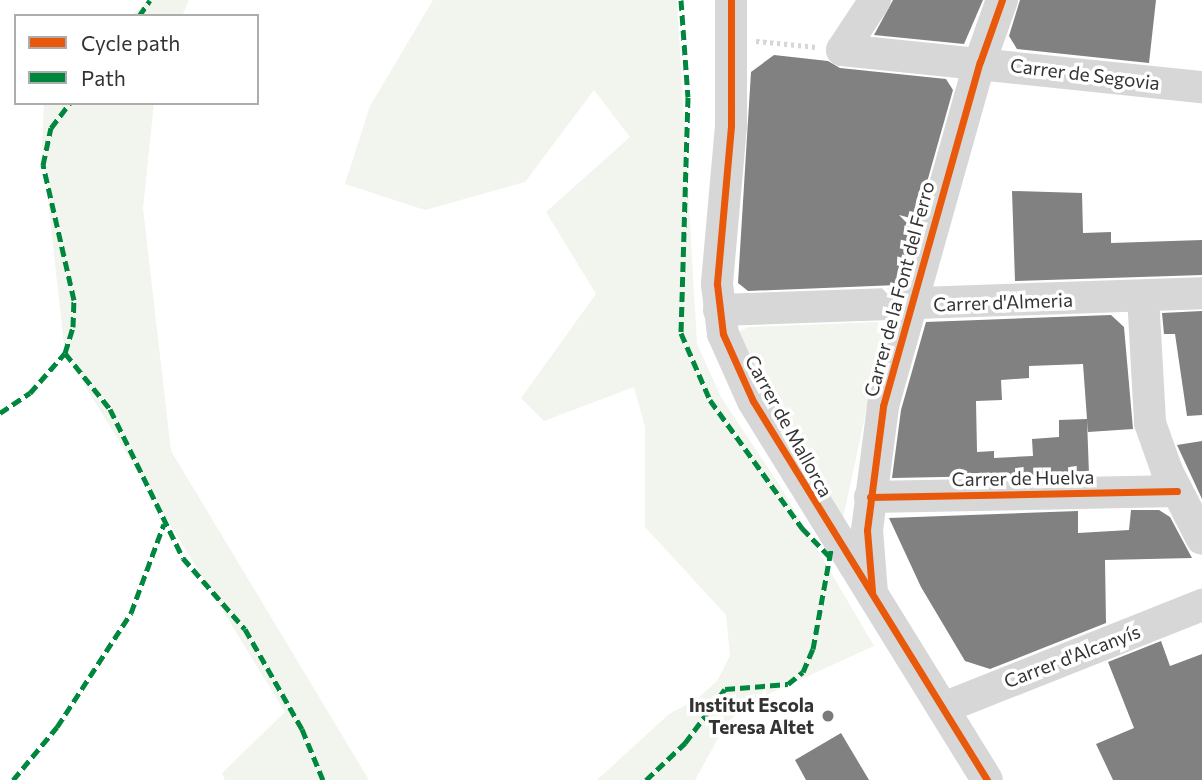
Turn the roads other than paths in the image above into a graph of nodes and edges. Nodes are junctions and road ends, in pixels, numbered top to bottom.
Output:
1 (732, 0) edge
2 (875, 0) edge
3 (1002, 0) edge
4 (980, 62) junction
5 (1202, 88) edge
6 (1202, 293) edge
7 (1143, 296) junction
8 (909, 305) junction
9 (719, 310) junction
10 (1177, 491) junction
11 (870, 497) junction
12 (1202, 538) edge
13 (872, 594) junction
14 (1202, 605) edge
15 (943, 708) junction
16 (987, 780) edge

1 - 9 street, Carrer de Mallorca
2 - 4 street, Carrer de Segovia
3 - 4 street, Carrer de la Font del Ferro
4 - 5 street, Carrer de Segovia
4 - 8 street, Carrer de la Font del Ferro
6 - 7 street, Carrer d'Almeria
7 - 8 street, Carrer d'Almeria
7 - 10 street
8 - 9 street, Carrer d'Almeria
8 - 11 street, Carrer de la Font del Ferro
9 - 13 street, Carrer de Mallorca
10 - 11 street, Carrer de Huelva
10 - 12 street
11 - 13 street, Carrer de la Font del Ferro
13 - 15 street, Carrer de Mallorca
14 - 15 street, Carrer d'Alcanyís
15 - 16 street, Carrer de Mallorca

